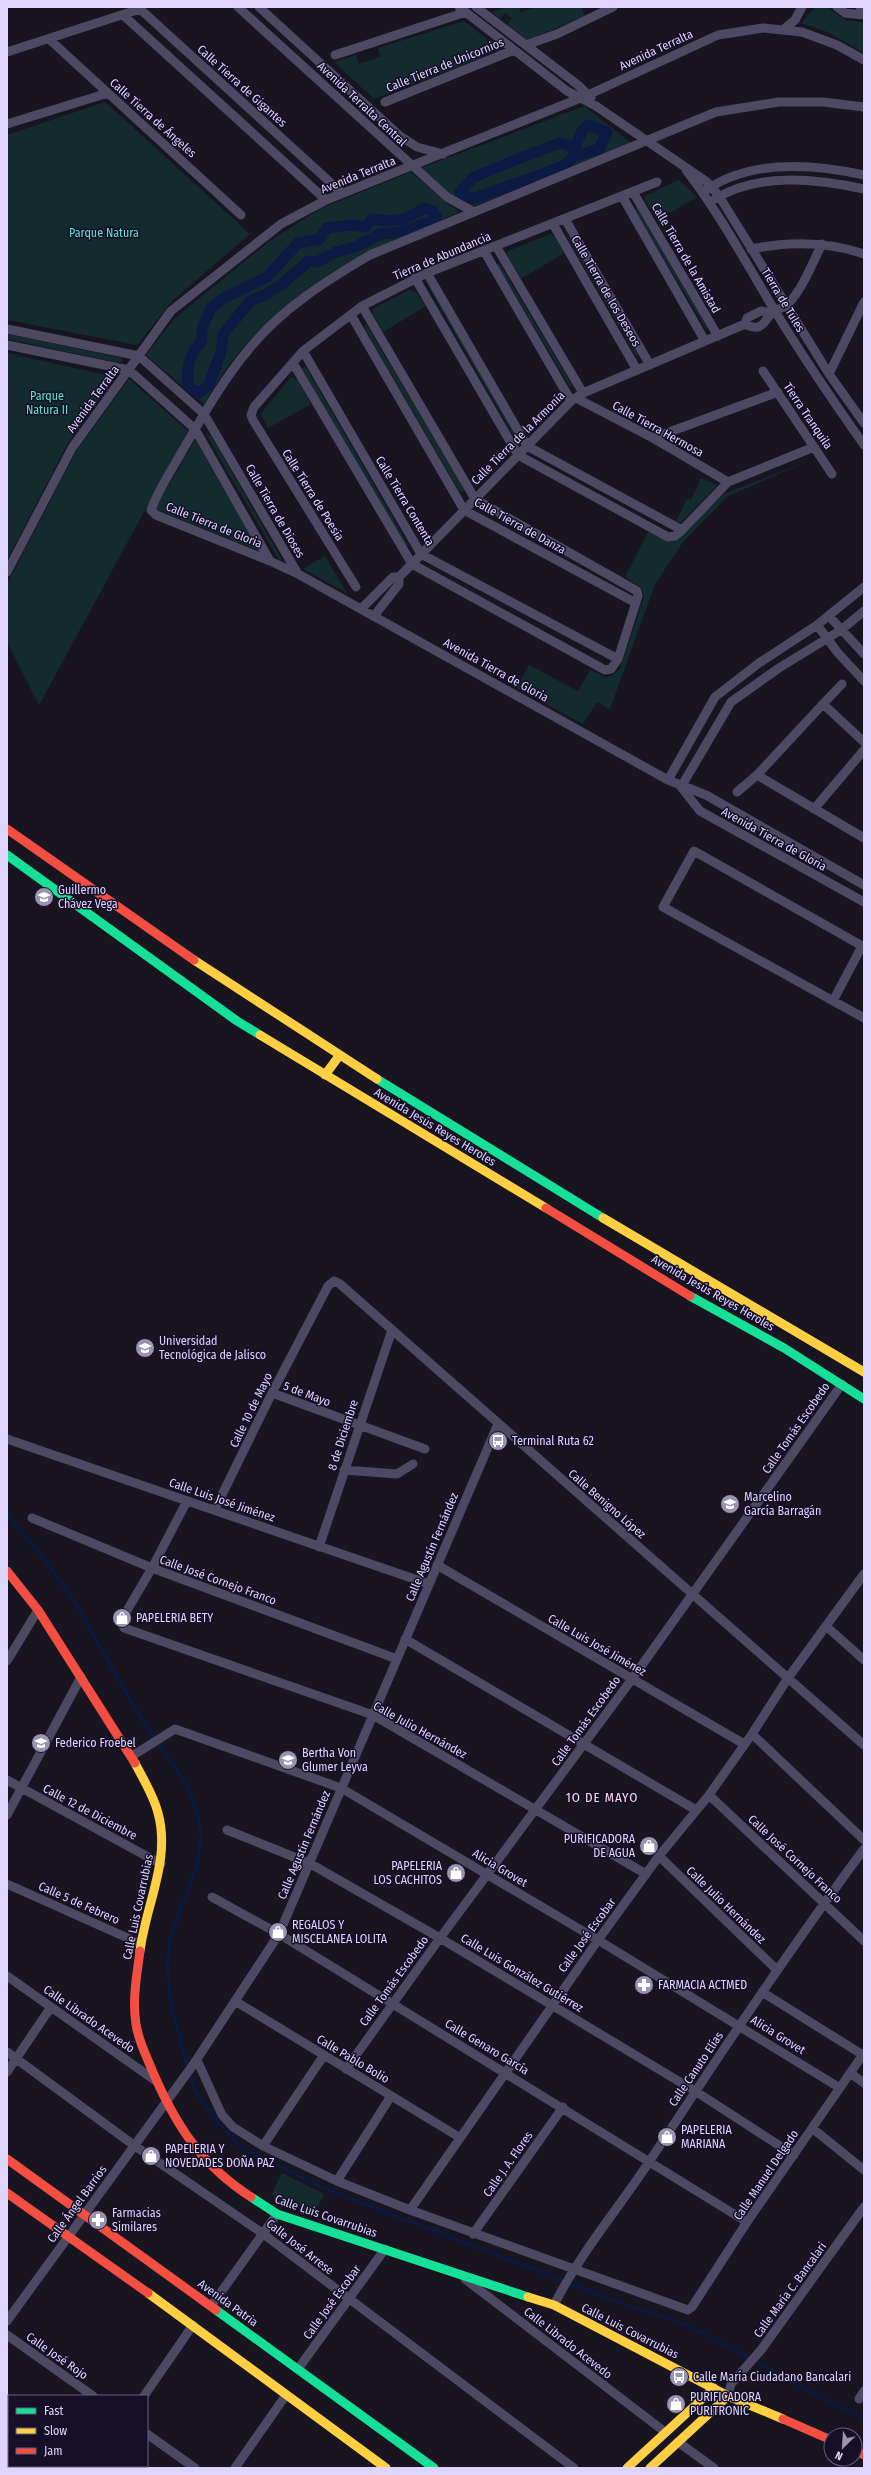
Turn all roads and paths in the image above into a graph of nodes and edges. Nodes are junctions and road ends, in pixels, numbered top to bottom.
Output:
1 (238, 7) edge
2 (260, 7) edge
3 (613, 7) edge
4 (802, 7) edge
5 (837, 7) edge
6 (481, 8) edge
7 (462, 10) edge
8 (862, 11) edge
9 (123, 15) junction
10 (784, 29) junction
11 (49, 39) junction
12 (526, 45) junction
13 (514, 50) junction
14 (7, 52) edge
15 (335, 56) dead end
16 (864, 60) edge
17 (108, 93) junction
18 (584, 97) junction
19 (385, 102) dead end
20 (864, 108) edge
21 (7, 124) edge
22 (646, 141) junction
23 (443, 154) junction
24 (412, 166) junction
25 (684, 167) junction
26 (864, 175) edge
27 (657, 182) dead end
28 (711, 186) junction
29 (864, 189) edge
30 (633, 192) junction
31 (703, 192) junction
32 (342, 194) junction
33 (622, 196) junction
34 (719, 196) junction
35 (326, 200) junction
36 (710, 202) junction
37 (474, 212) junction
38 (241, 215) dead end
39 (565, 219) junction
40 (553, 224) junction
41 (822, 244) junction
42 (496, 246) junction
43 (752, 249) junction
44 (484, 251) junction
45 (864, 254) edge
46 (427, 273) junction
47 (416, 278) junction
48 (864, 302) edge
49 (362, 306) junction
50 (787, 306) junction
51 (773, 312) junction
52 (350, 315) junction
53 (745, 324) junction
54 (7, 329) edge
55 (718, 336) junction
56 (705, 341) junction
57 (7, 345) edge
58 (303, 351) junction
59 (139, 356) junction
60 (293, 363) junction
61 (650, 365) junction
62 (129, 370) junction
63 (638, 370) junction
64 (764, 371) dead end
65 (829, 374) junction
66 (778, 392) junction
67 (576, 397) junction
68 (204, 414) junction
69 (251, 415) joint
70 (864, 423) edge
71 (195, 429) junction
72 (653, 438) junction
73 (864, 445) edge
74 (527, 446) junction
75 (814, 447) junction
76 (518, 455) junction
77 (832, 474) dead end
78 (728, 482) junction
79 (475, 499) junction
80 (464, 510) junction
81 (682, 530) junction
82 (421, 554) junction
83 (270, 561) junction
84 (412, 564) junction
85 (7, 572) edge
86 (298, 574) junction
87 (399, 577) junction
88 (356, 587) dead end
89 (864, 587) edge
90 (636, 603) junction
91 (362, 609) junction
92 (864, 610) edge
93 (374, 616) junction
94 (829, 616) junction
95 (817, 625) junction
96 (841, 630) junction
97 (826, 639) junction
98 (864, 654) edge
99 (618, 659) junction
100 (864, 681) edge
101 (842, 684) dead end
102 (823, 704) junction
103 (864, 742) edge
104 (864, 750) edge
105 (757, 775) junction
106 (668, 780) junction
107 (682, 787) junction
108 (737, 792) dead end
109 (814, 808) junction
110 (7, 829) edge
111 (864, 838) edge
112 (7, 855) edge
113 (864, 885) edge
114 (864, 902) edge
115 (863, 947) edge
116 (833, 1001) junction
117 (864, 1018) edge
118 (339, 1056) junction
119 (325, 1075) junction
120 (334, 1281) joint
121 (392, 1330) junction
122 (864, 1372) edge
123 (842, 1384) junction
124 (272, 1393) junction
125 (864, 1398) edge
126 (498, 1424) junction
127 (358, 1426) junction
128 (7, 1439) edge
129 (425, 1449) dead end
130 (413, 1464) dead end
131 (344, 1470) junction
132 (187, 1501) junction
133 (215, 1509) junction
134 (32, 1518) dead end
135 (319, 1547) junction
136 (437, 1565) junction
137 (152, 1568) junction
138 (7, 1571) edge
139 (863, 1576) edge
140 (429, 1584) junction
141 (692, 1595) junction
142 (38, 1610) junction
143 (826, 1626) junction
144 (406, 1639) junction
145 (397, 1659) junction
146 (864, 1660) edge
147 (7, 1661) edge
148 (81, 1677) junction
149 (788, 1678) junction
150 (632, 1679) junction
151 (373, 1715) junction
152 (752, 1734) junction
153 (585, 1743) junction
154 (744, 1744) junction
155 (864, 1745) edge
156 (132, 1756) junction
157 (7, 1780) edge
158 (341, 1788) junction
159 (22, 1790) junction
160 (709, 1795) junction
161 (535, 1810) junction
162 (696, 1810) junction
163 (7, 1815) edge
164 (227, 1830) dead end
165 (864, 1840) edge
166 (864, 1849) edge
167 (659, 1856) junction
168 (309, 1863) junction
169 (161, 1864) junction
170 (487, 1874) junction
171 (646, 1874) junction
172 (7, 1884) edge
173 (212, 1897) dead end
174 (824, 1902) junction
175 (279, 1934) junction
176 (440, 1938) junction
177 (598, 1940) junction
178 (864, 1941) edge
179 (140, 1944) junction
180 (777, 1970) junction
181 (7, 1976) edge
182 (762, 1992) junction
183 (235, 2001) junction
184 (393, 2003) junction
185 (551, 2005) junction
186 (51, 2007) junction
187 (739, 2026) junction
188 (7, 2052) edge
189 (863, 2054) edge
190 (324, 2055) junction
191 (16, 2058) junction
192 (195, 2063) junction
193 (346, 2069) junction
194 (504, 2071) junction
195 (7, 2072) edge
196 (850, 2073) junction
197 (157, 2082) junction
198 (864, 2083) edge
199 (840, 2088) junction
200 (695, 2091) junction
201 (391, 2096) junction
202 (169, 2098) junction
203 (563, 2107) junction
204 (812, 2128) junction
205 (459, 2137) junction
206 (135, 2146) junction
207 (262, 2146) junction
208 (794, 2155) junction
209 (7, 2159) edge
210 (650, 2160) junction
211 (864, 2170) edge
212 (337, 2181) junction
213 (7, 2193) edge
214 (864, 2207) edge
215 (410, 2210) junction
216 (84, 2213) junction
217 (277, 2214) junction
218 (747, 2222) junction
219 (262, 2233) junction
220 (473, 2234) junction
221 (68, 2235) junction
222 (385, 2249) junction
223 (574, 2270) junction
224 (456, 2272) junction
225 (348, 2299) junction
226 (554, 2305) junction
227 (211, 2306) junction
228 (7, 2322) edge
229 (193, 2326) junction
230 (7, 2335) edge
231 (298, 2369) junction
232 (733, 2381) junction
233 (714, 2388) junction
234 (92, 2395) edge
235 (145, 2395) edge
236 (286, 2395) junction
237 (728, 2396) junction
238 (665, 2432) junction
239 (148, 2435) edge
240 (823, 2437) edge
241 (678, 2442) junction
242 (195, 2468) edge
243 (235, 2468) edge
244 (386, 2468) edge
245 (434, 2468) edge
246 (574, 2468) edge
247 (627, 2468) edge
248 (650, 2468) edge
249 (714, 2468) edge

1 - 24 street, Avenida Terralta Central
2 - 23 street, Avenida Terralta Central
3 - 12 street
4 - 10 street
5 - 8 street
6 - 12 street
7 - 13 street
7 - 15 street
9 - 11 street, Calle Tierra de Gigantes
9 - 32 street, Calle Tierra de Gigantes
9 - 35 street
10 - 16 street, Avenida Terralta
10 - 18 street, Avenida Terralta
11 - 14 street, Calle Tierra de Gigantes
11 - 17 street, Calle Tierra de Ángeles
12 - 18 street
13 - 18 street
13 - 19 street, Calle Tierra de Unicornios
17 - 21 street
17 - 38 street, Calle Tierra de Ángeles
18 - 22 street, Tierra de Tules
18 - 23 street, Avenida Terralta
20 - 22 street
22 - 25 street, Tierra de Tules
22 - 37 street
23 - 24 street, Avenida Terralta
24 - 32 street, Avenida Terralta
24 - 37 street, Avenida Terralta Central
25 - 28 street, Tierra de Tules
25 - 31 street, Tierra de Tules
26 - 28 street
27 - 30 street, Tierra de Abundancia
28 - 31 street
28 - 34 street, Tierra de Tules
29 - 34 street
30 - 33 street, Tierra de Abundancia
30 - 55 street, Calle Tierra de la Amistad
31 - 36 street, Tierra de Tules
32 - 35 street, Avenida Terralta
33 - 39 street, Tierra de Abundancia
33 - 56 street, Calle Tierra de la Amistad
34 - 36 street
34 - 43 street, Tierra de Tules
35 - 59 street, Avenida Terralta
36 - 51 street, Tierra de Tules
37 - 68 street
39 - 40 street, Tierra de Abundancia
39 - 61 street, Calle Tierra de los Deseos
40 - 42 street, Tierra de Abundancia
40 - 63 street, Calle Tierra de los Deseos
41 - 43 street
41 - 45 street
41 - 50 street
42 - 44 street, Tierra de Abundancia
42 - 67 street
43 - 50 street, Tierra de Tules
44 - 46 street, Tierra de Abundancia
44 - 67 street
46 - 47 street, Tierra de Abundancia
46 - 74 street
47 - 49 street, Tierra de Abundancia
47 - 76 street
48 - 65 street
49 - 52 street, Tierra de Abundancia
49 - 79 street, Calle Tierra de Danza
50 - 51 street
50 - 65 street, Tierra de Tules
51 - 53 street, Calle Tierra de la Armonía
51 - 53 street, Calle Tierra de la Armonía
51 - 73 street, Tierra de Tules
52 - 58 street, Tierra de Abundancia
52 - 80 street, Calle Tierra de Danza
53 - 55 street, Calle Tierra de la Armonía
54 - 59 street
55 - 56 street, Calle Tierra de la Armonía
56 - 61 street, Calle Tierra de la Armonía
57 - 62 street
58 - 60 street, Tierra de Abundancia
58 - 82 street, Calle Tierra Contenta
59 - 62 street, Avenida Terralta
59 - 68 street, Calle Tierra de Dioses
60 - 69 street, Tierra de Abundancia
60 - 84 street
61 - 63 street, Calle Tierra de la Armonía
62 - 71 street
62 - 85 street, Avenida Terralta
63 - 67 street, Calle Tierra de la Armonía
64 - 66 street, Tierra Tranquila
65 - 70 street, Tierra de Tules
66 - 72 street
66 - 75 street, Tierra Tranquila
67 - 72 street, Calle Tierra Hermosa
67 - 74 street, Calle Tierra de la Armonía
68 - 71 street
68 - 86 street, Calle Tierra de Dioses
69 - 88 street, Calle Tierra de Poesía
71 - 83 street
71 - 83 street, Calle Tierra de Gloria
72 - 78 street, Calle Tierra Hermosa
74 - 76 street, Calle Tierra de la Armonía
74 - 81 street
75 - 77 street, Tierra Tranquila
75 - 78 street
76 - 79 street, Calle Tierra de la Armonía
76 - 81 street
78 - 81 street
79 - 80 street, Calle Tierra de la Armonía
79 - 90 street, Calle Tierra de Danza
80 - 82 street, Calle Tierra de la Armonía
80 - 90 street, Calle Tierra de Danza
82 - 84 street, Calle Tierra de la Armonía
82 - 99 street, Calle Tierra Contenta
83 - 86 street, Calle Tierra de Dioses
84 - 87 street, Calle Tierra de la Armonía
84 - 99 street
86 - 91 street, Avenida Tierra de Gloria
87 - 91 street, Calle Tierra de la Armonía
87 - 93 street, Calle Tierra de la Armonía
89 - 94 street
90 - 99 street
91 - 93 street, Avenida Tierra de Gloria
92 - 96 street
93 - 106 street, Avenida Tierra de Gloria
94 - 95 street
94 - 96 street
95 - 97 street
95 - 106 street
96 - 97 street
96 - 98 street
97 - 100 street
97 - 107 street
101 - 102 street
102 - 103 street
102 - 105 street
104 - 109 street
105 - 108 street
105 - 109 street
106 - 107 street, Avenida Tierra de Gloria
107 - 113 street, Avenida Tierra de Gloria
107 - 114 street, Avenida Tierra de Gloria
109 - 111 street
110 - 118 street, Avenida Jesús Reyes Heroles
112 - 119 street, Avenida Jesús Reyes Heroles
115 - 116 street
115 - 116 street
116 - 117 street
118 - 119 street
118 - 122 street, Avenida Jesús Reyes Heroles
119 - 123 street, Avenida Jesús Reyes Heroles
120 - 121 street, Calle Benigno López
120 - 124 street, Calle 10 de Mayo
121 - 126 street, Calle Benigno López
121 - 127 street, 8 de Diciembre
123 - 125 street, Avenida Jesús Reyes Heroles
123 - 141 street, Calle Tomás Escobedo
124 - 127 street, 5 de Mayo
124 - 133 street, Calle 10 de Mayo
126 - 136 street, Calle Agustín Fernández
126 - 141 street, Calle Benigno López
127 - 129 street, 5 de Mayo
127 - 131 street, 8 de Diciembre
128 - 132 street, Calle Luis José Jiménez
130 - 131 street
131 - 135 street, 8 de Diciembre
132 - 133 street, Calle Luis José Jiménez
132 - 137 street
133 - 135 street, Calle Luis José Jiménez
134 - 137 street, Calle José Cornejo Franco
135 - 140 street, Calle Luis José Jiménez
136 - 140 street, Calle Agustín Fernández
136 - 150 street, Calle Luis José Jiménez
137 - 145 street, Calle José Cornejo Franco
137 - 151 street, Calle Julio Hernández
138 - 142 street, Calle Luis Covarrubias
139 - 143 street, Calle José Escobar
140 - 144 street, Calle Agustín Fernández
141 - 149 street, Calle Benigno López
141 - 150 street, Calle Tomás Escobedo
142 - 147 street
142 - 148 street, Calle Luis Covarrubias
143 - 146 street
143 - 149 street, Calle José Escobar
144 - 145 street, Calle Agustín Fernández
144 - 153 street
145 - 151 street, Calle Agustín Fernández
148 - 156 street, Calle Luis Covarrubias
148 - 159 street
149 - 152 street, Calle José Escobar
149 - 155 street, Calle Benigno López
150 - 153 street, Calle Tomás Escobedo
150 - 154 street, Calle Luis José Jiménez
151 - 158 street, Calle Agustín Fernández
151 - 161 street, Calle Julio Hernández
152 - 154 street, Calle José Escobar
152 - 165 street
153 - 161 street, Calle Tomás Escobedo
153 - 162 street
154 - 160 street, Calle José Escobar
156 - 158 street, Alicia Grovet
156 - 169 street, Calle Luis Covarrubias
157 - 159 street, Calle 12 de Diciembre
158 - 168 street, Calle Agustín Fernández
158 - 170 street, Alicia Grovet
159 - 163 street
159 - 169 street, Calle 12 de Diciembre
160 - 162 street, Calle José Escobar
160 - 174 street, Calle José Cornejo Franco
161 - 170 street, Calle Tomás Escobedo
161 - 171 street, Calle Julio Hernández
162 - 167 street, Calle José Escobar
164 - 168 street, Calle Luis González Gutiérrez
166 - 174 street, Calle Canuto Elías
167 - 171 street, Calle José Escobar
167 - 180 street, Calle Julio Hernández
168 - 175 street, Calle Agustín Fernández
168 - 176 street, Calle Luis González Gutiérrez
169 - 179 street, Calle Luis Covarrubias
170 - 176 street, Calle Tomás Escobedo
170 - 177 street, Alicia Grovet
171 - 177 street, Calle José Escobar
172 - 179 street, Calle 5 de Febrero
173 - 175 street, Calle Genaro García
174 - 178 street, Calle José Cornejo Franco
174 - 180 street, Calle Canuto Elías
175 - 183 street, Calle Agustín Fernández
175 - 184 street, Calle Genaro García
176 - 184 street, Calle Tomás Escobedo
176 - 185 street, Calle Luis González Gutiérrez
177 - 185 street, Calle José Escobar
177 - 187 street, Alicia Grovet
179 - 197 street, Calle Luis Covarrubias
180 - 182 street, Calle Canuto Elías
181 - 186 street, Calle Librado Acevedo
182 - 187 street, Calle Canuto Elías
182 - 189 street
183 - 190 street, Calle Pablo Bolio
183 - 192 street, Calle Agustín Fernández
184 - 193 street, Calle Tomás Escobedo
184 - 194 street, Calle Genaro García
185 - 194 street, Calle José Escobar
185 - 200 street, Calle Luis González Gutiérrez
186 - 191 street
186 - 197 street, Calle Librado Acevedo
187 - 199 street, Alicia Grovet
187 - 200 street, Calle Canuto Elías
188 - 191 street, Calle José Arrese
189 - 196 street, Calle Manuel Delgado
190 - 193 street, Calle Pablo Bolio
190 - 207 street
191 - 195 street
191 - 206 street, Calle José Arrese
192 - 202 street, Calle Agustín Fernández
192 - 207 street
193 - 201 street, Calle Pablo Bolio
194 - 203 street, Calle Genaro García
194 - 205 street, Calle José Escobar
196 - 198 street
196 - 199 street, Calle Manuel Delgado
197 - 202 street, Calle Luis Covarrubias
199 - 204 street, Calle Manuel Delgado
200 - 208 street, Calle Luis González Gutiérrez
200 - 210 street, Calle Canuto Elías
201 - 205 street, Calle Pablo Bolio
201 - 212 street
202 - 206 street, Calle Ángel Barrios
202 - 217 street, Calle Luis Covarrubias
203 - 210 street, Calle Genaro García
203 - 220 street, Calle J. A. Flores
204 - 208 street, Calle Manuel Delgado
204 - 211 street
205 - 215 street, Calle José Escobar
206 - 216 street, Calle Ángel Barrios
206 - 219 street, Calle José Arrese
207 - 212 street
208 - 218 street, Calle Manuel Delgado
209 - 216 street, Avenida Patria
210 - 218 street, Calle Genaro García
210 - 223 street, Calle Canuto Elías
212 - 215 street
213 - 221 street
214 - 232 street, Calle María C. Bancalari
215 - 220 street
216 - 221 street, Calle Ángel Barrios
216 - 227 street, Avenida Patria
217 - 219 street
217 - 222 street, Calle Luis Covarrubias
218 - 223 street, Calle Manuel Delgado
219 - 225 street, Calle José Arrese
219 - 227 street
220 - 223 street
221 - 228 street, Calle Ángel Barrios
221 - 229 street
222 - 224 street, Calle Luis Covarrubias
222 - 225 street, Calle José Escobar
223 - 226 street, Calle Canuto Elías
224 - 226 street, Calle Luis Covarrubias
224 - 238 street, Calle Librado Acevedo
225 - 231 street, Calle José Escobar
225 - 246 street, Calle José Arrese
226 - 233 street, Calle Luis Covarrubias
227 - 231 street, Avenida Patria
229 - 235 street
229 - 236 street
230 - 234 street, Calle José Rojo
231 - 245 street, Avenida Patria
232 - 233 street
232 - 237 street, Calle María C. Bancalari
233 - 237 street, Calle Luis Covarrubias
233 - 238 street
236 - 243 street
236 - 244 street
237 - 240 street, Calle Luis Covarrubias
237 - 241 street, Calle María C. Bancalari
238 - 247 street
239 - 242 street
241 - 248 street, Calle María C. Bancalari
241 - 249 street

